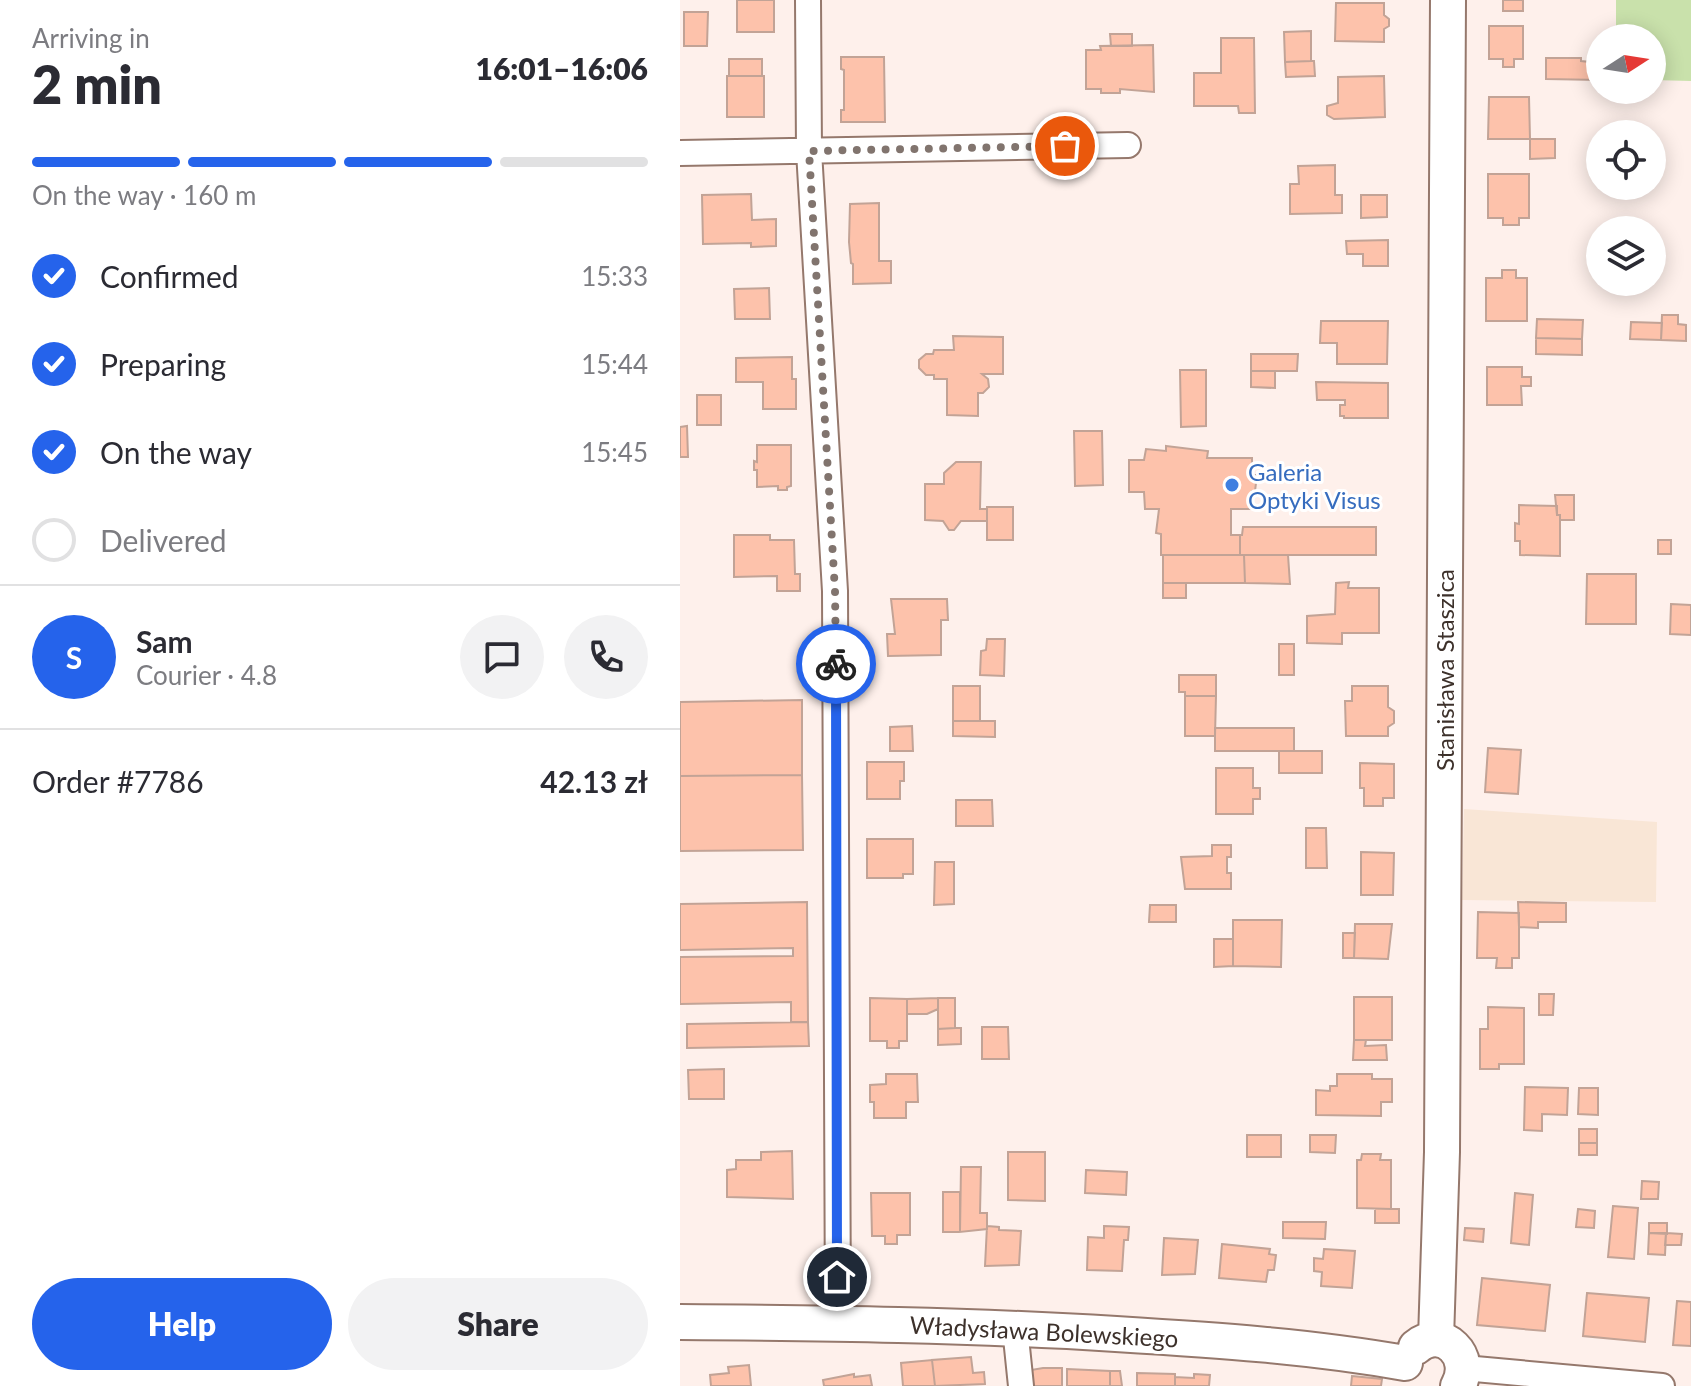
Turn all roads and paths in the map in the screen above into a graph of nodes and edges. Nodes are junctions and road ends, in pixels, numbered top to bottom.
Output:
1 (808, 0) edge
2 (1448, 0) edge
3 (1128, 145) dead end
4 (809, 151) junction
5 (680, 153) edge
6 (680, 1322) edge
7 (838, 1323) junction
8 (1015, 1328) junction
9 (1436, 1339) junction
10 (1408, 1375) edge
11 (1461, 1377) edge
12 (1021, 1386) edge
13 (1662, 1386) edge

1 - 4 street
2 - 9 street, Stanisława Staszica
3 - 4 street
4 - 5 street
4 - 7 street
6 - 7 street, Władysława Bolewskiego
7 - 8 street, Władysława Bolewskiego
8 - 10 street, Władysława Bolewskiego
8 - 12 street
9 - 10 street
9 - 11 street
11 - 13 street

